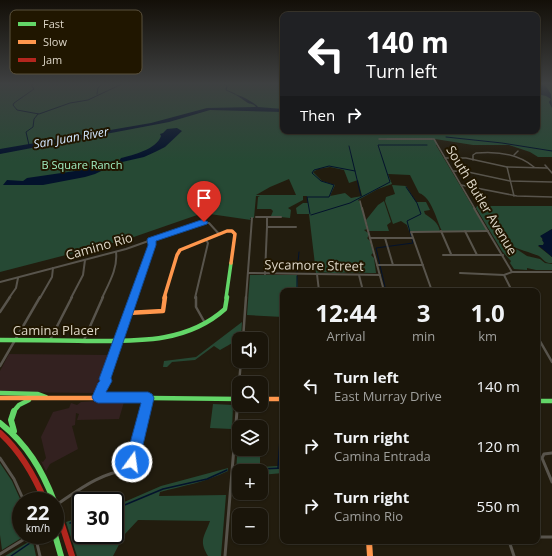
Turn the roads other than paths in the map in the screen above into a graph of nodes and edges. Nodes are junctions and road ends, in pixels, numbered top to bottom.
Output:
1 (379, 139) dead end
2 (518, 151) dead end
3 (514, 156) junction
4 (445, 158) junction
5 (473, 160) junction
6 (545, 165) dead end
7 (508, 167) junction
8 (535, 168) junction
9 (547, 168) junction
10 (453, 171) junction
11 (552, 173) edge
12 (510, 181) junction
13 (552, 182) edge
14 (461, 185) junction
15 (514, 196) junction
16 (552, 197) edge
17 (360, 201) dead end
18 (256, 216) dead end
19 (267, 216) junction
20 (281, 217) dead end
21 (252, 218) dead end
22 (267, 227) junction
23 (296, 227) dead end
24 (441, 231) junction
25 (465, 231) junction
26 (488, 231) junction
27 (219, 234) junction
28 (370, 238) junction
29 (385, 238) junction
30 (413, 238) junction
31 (206, 239) junction
32 (151, 240) junction
33 (116, 252) junction
34 (452, 255) junction
35 (477, 255) junction
36 (503, 255) junction
37 (443, 256) dead end
38 (85, 260) junction
39 (377, 265) junction
40 (393, 265) junction
41 (423, 265) junction
42 (53, 268) junction
43 (512, 272) junction
44 (552, 272) edge
45 (460, 273) dead end
46 (248, 274) junction
47 (265, 274) junction
48 (317, 274) junction
49 (360, 275) junction
50 (380, 275) junction
51 (504, 275) junction
52 (18, 278) junction
53 (0, 282) edge
54 (319, 288) edge
55 (362, 288) edge
56 (383, 288) edge
57 (431, 288) edge
58 (510, 288) edge
59 (0, 312) edge
60 (128, 313) junction
61 (206, 324) junction
62 (244, 332) edge
63 (0, 340) edge
64 (16, 340) junction
65 (50, 340) junction
66 (84, 340) junction
67 (118, 340) junction
68 (540, 342) edge
69 (552, 362) edge
70 (0, 366) edge
71 (0, 393) edge
72 (46, 397) junction
73 (98, 397) junction
74 (0, 398) edge
75 (148, 398) junction
76 (36, 399) junction
77 (232, 399) edge
78 (268, 399) edge
79 (280, 399) edge
80 (540, 401) edge
81 (552, 401) edge
82 (237, 412) edge
83 (0, 423) edge
84 (0, 432) edge
85 (15, 434) junction
86 (552, 453) edge
87 (0, 458) edge
88 (130, 470) junction
89 (127, 480) dead end
90 (552, 482) edge
91 (20, 492) edge
92 (41, 492) edge
93 (51, 492) edge
94 (64, 499) edge
95 (64, 532) edge
96 (540, 537) edge
97 (552, 537) edge
98 (18, 544) edge
99 (37, 544) edge
100 (58, 544) edge
101 (369, 544) edge
102 (510, 544) edge
103 (0, 554) edge
104 (40, 556) edge
105 (61, 556) edge
106 (72, 556) edge
107 (226, 556) edge
108 (370, 556) edge
109 (514, 556) edge

1 - 4 street, South Butler Avenue
2 - 3 street
3 - 5 street
3 - 8 street
4 - 5 street
4 - 10 street, South Butler Avenue
5 - 7 street
6 - 9 street
7 - 8 street
7 - 12 street
8 - 9 street
9 - 11 street
10 - 12 street
10 - 14 street, South Butler Avenue
12 - 13 street
12 - 15 street
14 - 15 street
14 - 26 street, South Butler Avenue
15 - 16 street
17 - 28 street
18 - 19 street
19 - 20 street
19 - 22 street
21 - 46 street
22 - 23 street
22 - 47 street
24 - 25 street
24 - 30 street
24 - 34 street
25 - 26 street
25 - 35 street
26 - 36 street, South Butler Avenue
27 - 31 main road
27 - 32 street, Camino Rio
27 - 61 main road, Camina Placer
28 - 29 street
28 - 39 street
29 - 30 street
29 - 40 street
30 - 41 street
31 - 60 main road
31 - 61 street
32 - 33 street, Camino Rio
32 - 60 street
33 - 38 street, Camino Rio
33 - 66 street
34 - 35 street
34 - 37 street
35 - 36 street
36 - 43 street, South Butler Avenue
38 - 42 street, Camino Rio
38 - 65 street
39 - 40 street, Sycamore Street
39 - 50 street
40 - 41 street, Sycamore Street
41 - 57 street
42 - 52 street, Camino Rio
42 - 64 street
43 - 44 street
43 - 51 street
45 - 51 street
46 - 47 street, Sycamore Street
46 - 62 street
47 - 48 street, Sycamore Street
48 - 49 street, Sycamore Street
48 - 54 street
49 - 50 street, Sycamore Street
49 - 55 street
50 - 56 street
51 - 58 street, South Butler Avenue
52 - 53 street, Camino Rio
52 - 59 street
60 - 67 street
61 - 67 main road, Camina Placer
63 - 64 main road, Camina Placer
64 - 65 main road, Camina Placer
64 - 70 street
65 - 66 main road, Camina Placer
66 - 67 main road, Camina Placer
67 - 73 street
68 - 69 street
71 - 72 main road
72 - 73 main road
72 - 76 main road
73 - 75 main road
74 - 76 main road
75 - 77 main road
75 - 88 street
76 - 85 main road
78 - 79 main road
80 - 81 main road
82 - 107 street
83 - 85 main road
84 - 92 main road
85 - 93 main road
86 - 90 street
87 - 91 street
88 - 89 street
88 - 94 street
95 - 106 main road
96 - 97 street
98 - 103 street
99 - 104 street
100 - 105 main road
101 - 108 main road
102 - 109 street

